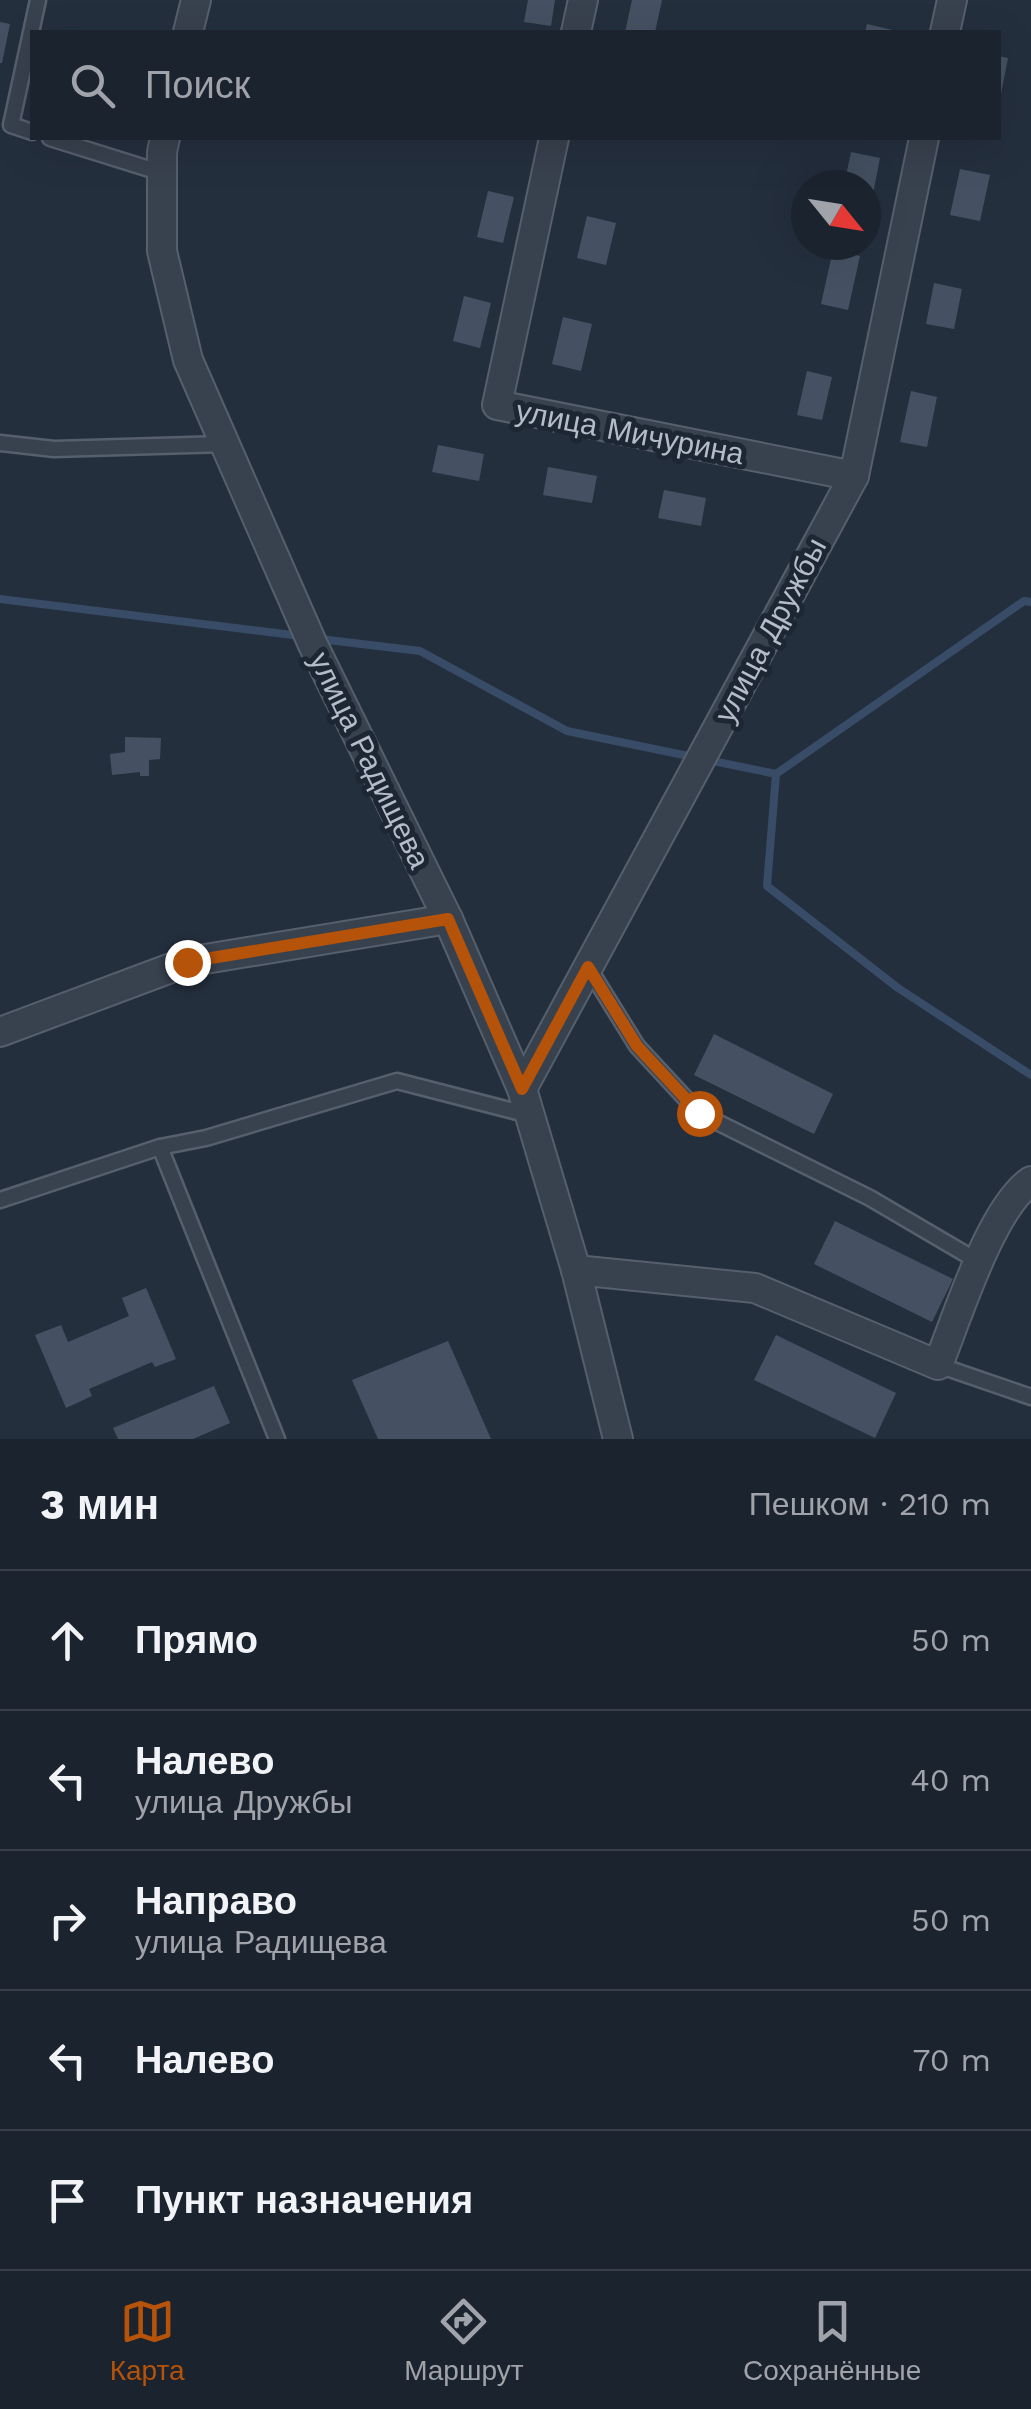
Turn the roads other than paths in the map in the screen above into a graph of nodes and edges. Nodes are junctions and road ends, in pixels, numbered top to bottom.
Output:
1 (38, 0) edge
2 (196, 0) edge
3 (583, 0) edge
4 (952, 0) edge
5 (32, 30) edge
6 (188, 30) edge
7 (576, 30) edge
8 (945, 30) edge
9 (30, 37) edge
10 (30, 131) edge
11 (56, 140) edge
12 (165, 140) edge
13 (554, 140) edge
14 (924, 140) edge
15 (162, 173) junction
16 (0, 443) edge
17 (225, 444) junction
18 (854, 476) junction
19 (448, 919) junction
20 (588, 967) junction
21 (0, 1032) edge
22 (526, 1102) junction
23 (160, 1147) junction
24 (1031, 1182) edge
25 (0, 1200) edge
26 (979, 1262) junction
27 (576, 1270) junction
28 (938, 1365) junction
29 (1031, 1398) edge
30 (278, 1439) edge
31 (618, 1439) edge

1 - 5 lane
2 - 6 street
3 - 7 street
4 - 8 street
9 - 10 lane
11 - 15 lane
12 - 15 street, улица Радищева
13 - 18 street, улица Мичурина
14 - 18 street, улица Дружбы
15 - 17 street, улица Радищева
16 - 17 lane
17 - 19 street, улица Радищева
18 - 20 street, улица Дружбы
19 - 21 street
19 - 22 street, улица Радищева
20 - 22 street, улица Дружбы
20 - 26 lane
22 - 23 lane
22 - 27 street, улица Радищева
23 - 25 lane
23 - 30 lane
24 - 26 street
26 - 28 street
27 - 28 street
27 - 31 street, улица Радищева
28 - 29 lane

